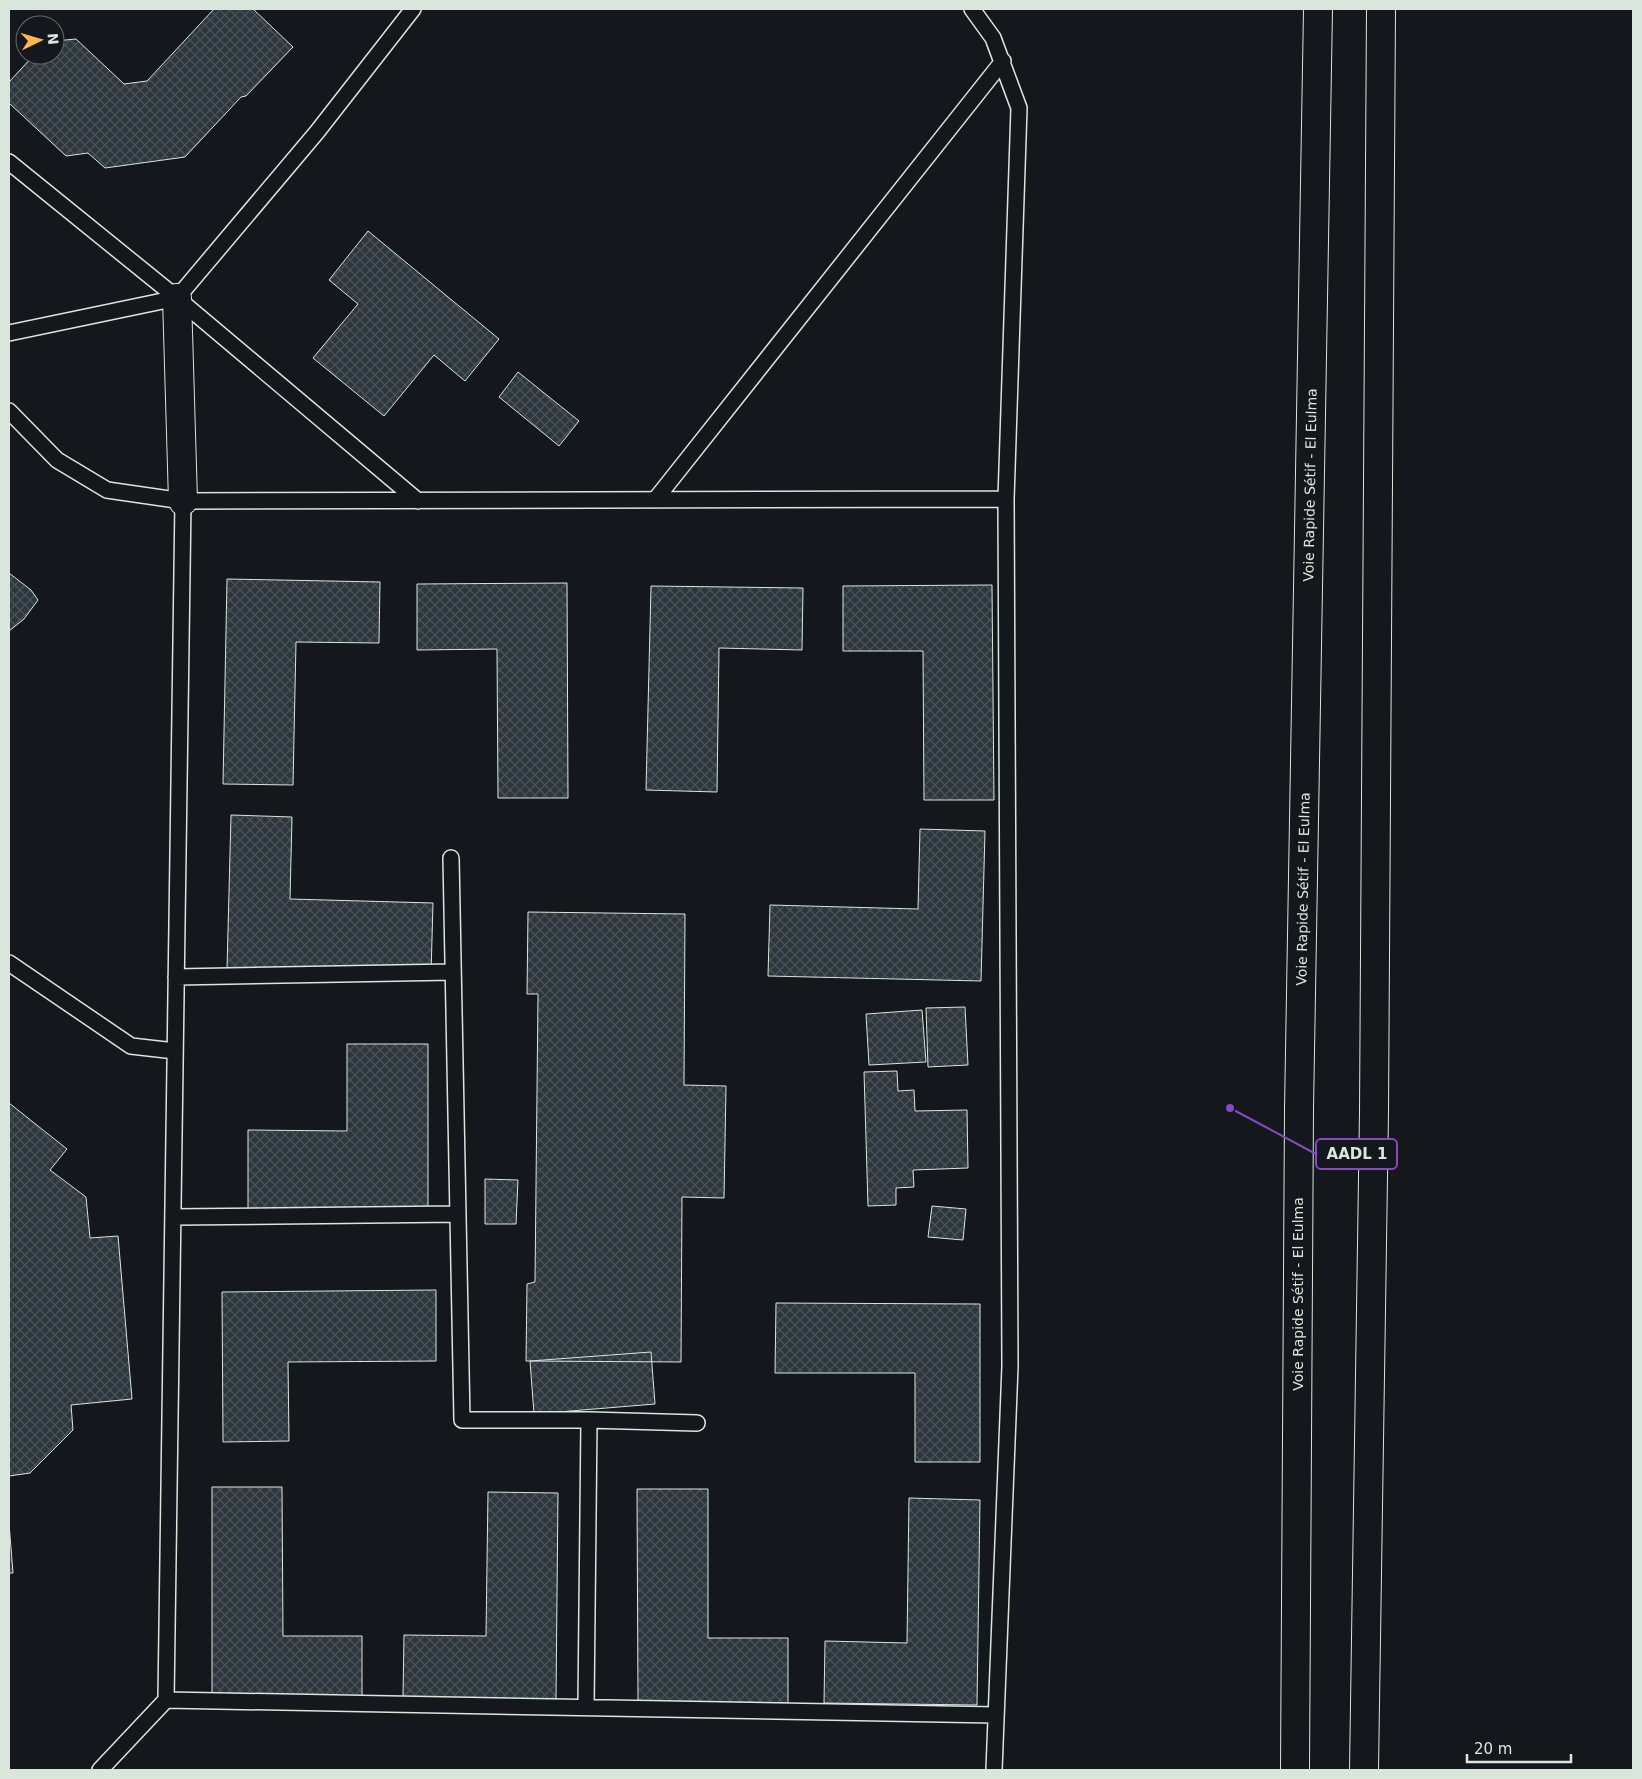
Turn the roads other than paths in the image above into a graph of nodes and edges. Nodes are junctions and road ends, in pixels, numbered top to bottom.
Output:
1 (413, 9) edge
2 (972, 9) edge
3 (1318, 9) edge
4 (1381, 9) edge
5 (1003, 61) junction
6 (9, 162) edge
7 (177, 298) junction
8 (9, 333) edge
9 (9, 411) edge
10 (655, 500) junction
11 (1006, 500) junction
12 (183, 501) junction
13 (418, 501) junction
14 (450, 858) dead end
15 (9, 963) edge
16 (453, 972) junction
17 (176, 976) junction
18 (175, 1051) junction
19 (458, 1214) junction
20 (173, 1217) junction
21 (589, 1420) junction
22 (696, 1423) dead end
23 (166, 1700) junction
24 (586, 1708) junction
25 (996, 1715) junction
26 (100, 1770) edge
27 (994, 1770) edge
28 (1295, 1770) edge
29 (1364, 1770) edge

1 - 7 lane
2 - 5 lane
3 - 28 main road, Voie Rapide Sétif - El Eulma
4 - 29 main road
5 - 10 lane
5 - 11 lane
6 - 7 lane
7 - 8 lane
7 - 12 main road
7 - 13 lane
9 - 12 lane
10 - 11 lane
10 - 13 lane
11 - 25 lane
12 - 13 lane
12 - 17 lane
14 - 16 lane
15 - 18 lane
16 - 17 lane
16 - 19 lane
17 - 18 lane
18 - 20 lane
19 - 20 lane
19 - 21 lane
20 - 23 lane
21 - 22 lane
21 - 24 lane
23 - 24 lane
23 - 26 lane
24 - 25 lane
25 - 27 lane

